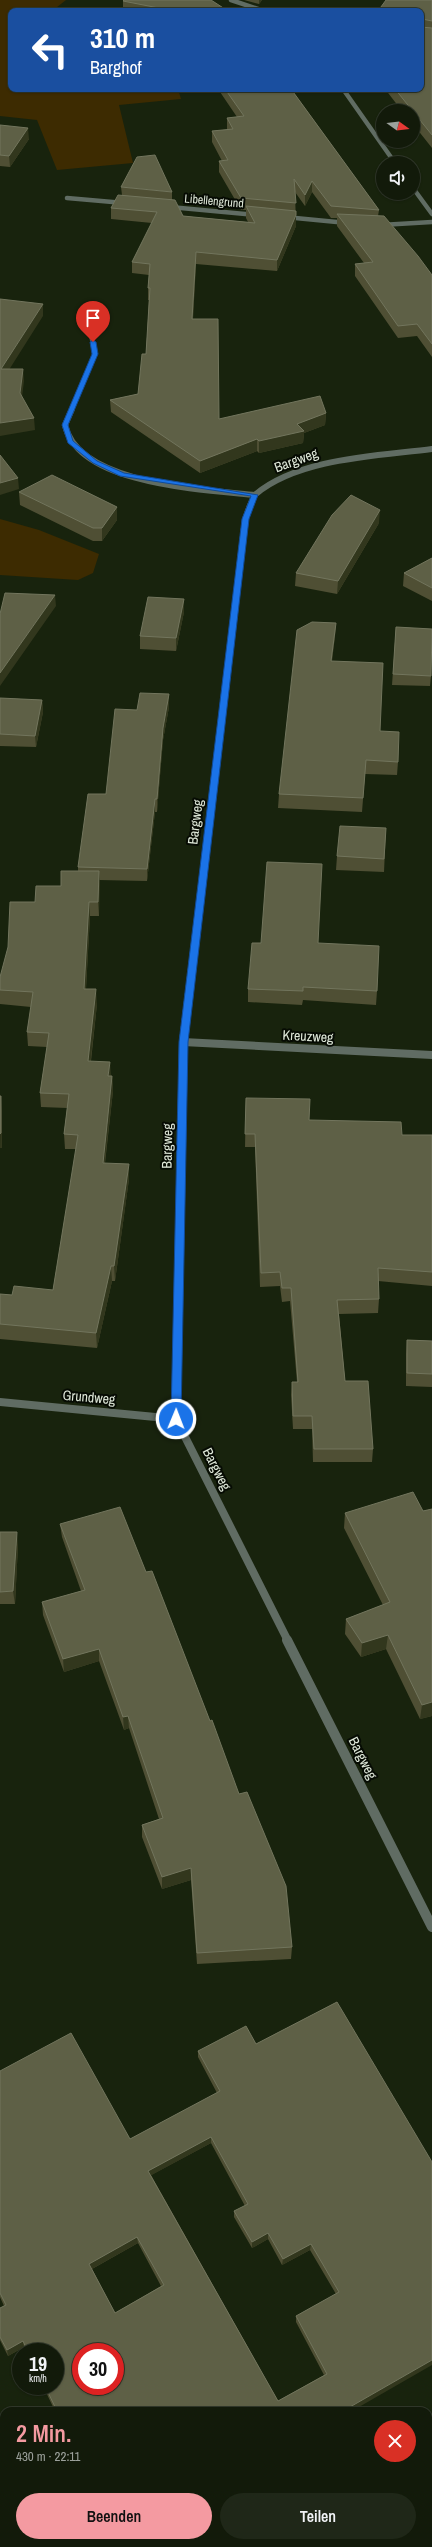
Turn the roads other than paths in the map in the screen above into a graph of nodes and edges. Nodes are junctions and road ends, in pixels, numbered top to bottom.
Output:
1 (231, 0) edge
2 (255, 8) edge
3 (345, 92) edge
4 (390, 156) edge
5 (67, 198) dead end
6 (420, 198) edge
7 (130, 204) edge
8 (161, 206) edge
9 (432, 214) edge
10 (263, 216) edge
11 (279, 217) edge
12 (432, 222) edge
13 (350, 223) edge
14 (373, 225) edge
15 (90, 330) dead end
16 (432, 449) edge
17 (254, 495) junction
18 (184, 1042) junction
19 (432, 1054) edge
20 (0, 1402) edge
21 (176, 1419) junction
22 (432, 1927) edge

1 - 2 street
3 - 4 street
5 - 7 street
6 - 9 street
8 - 10 street, Libellengrund
11 - 13 street
12 - 14 street
15 - 17 street
16 - 17 street, Bargweg
17 - 18 street, Bargweg
18 - 19 street, Kreuzweg
18 - 21 street, Bargweg
20 - 21 street, Grundweg
21 - 22 street, Bargweg

